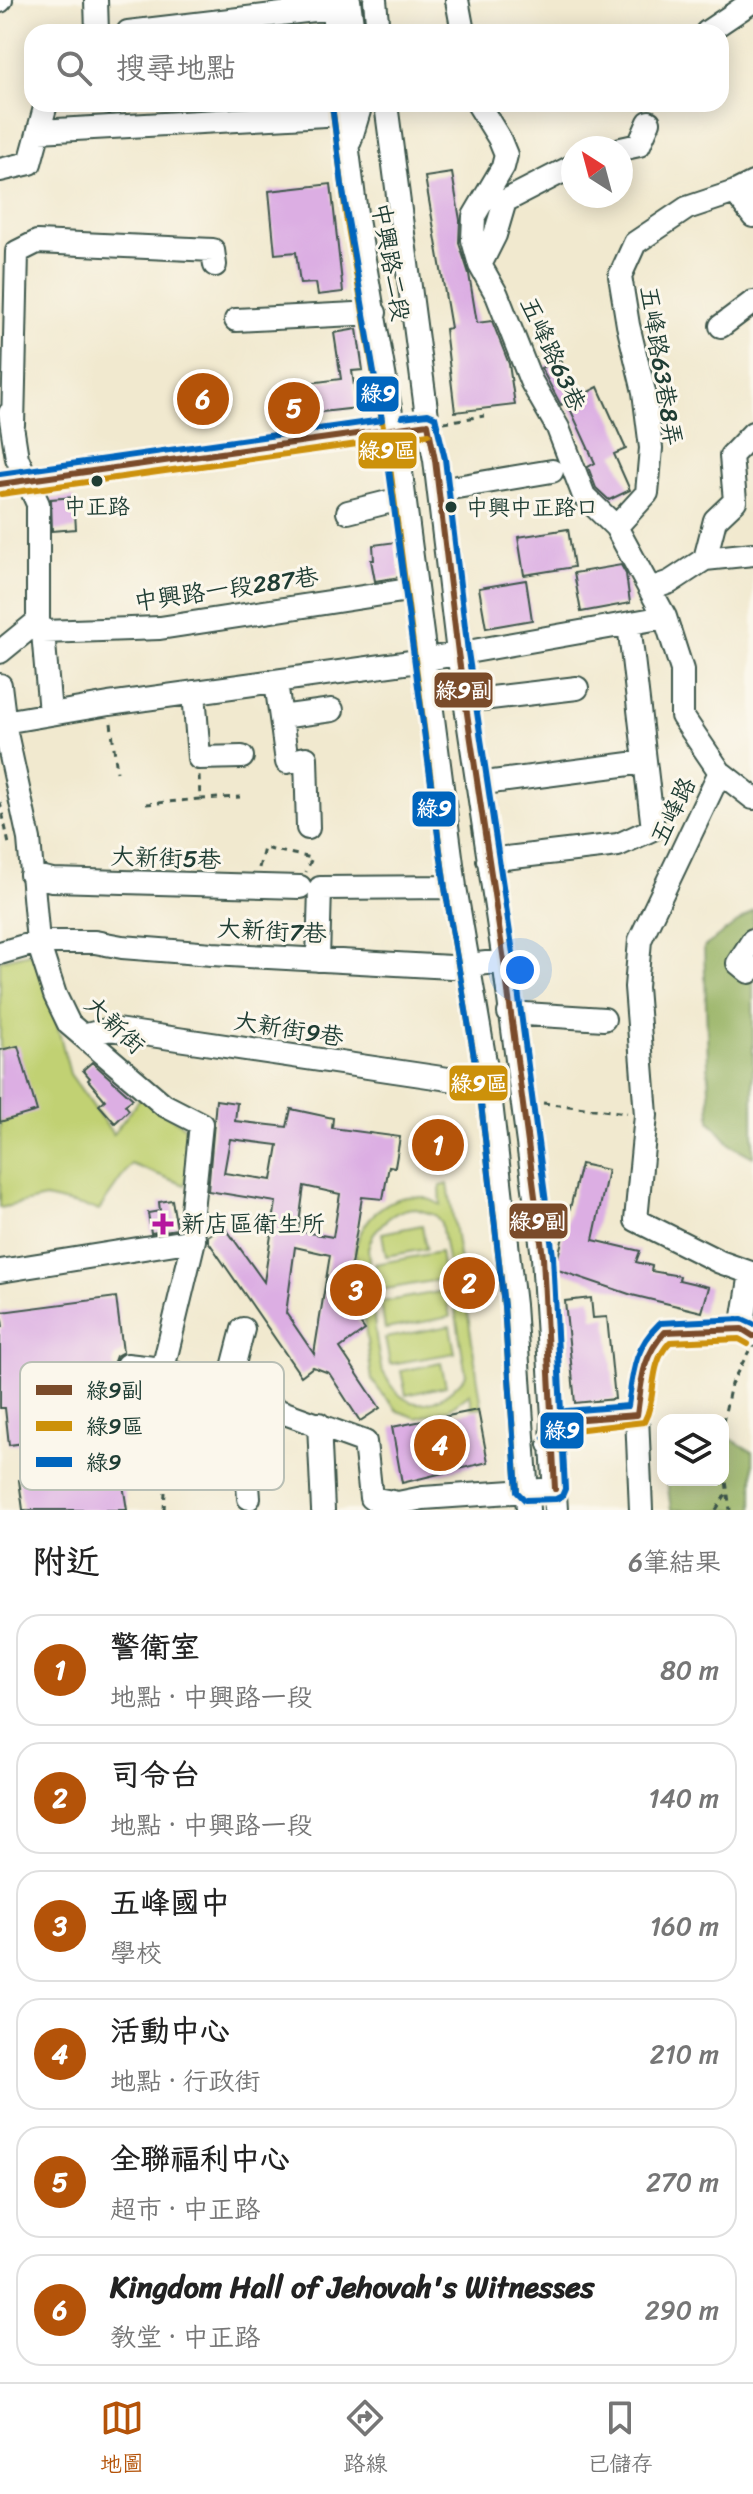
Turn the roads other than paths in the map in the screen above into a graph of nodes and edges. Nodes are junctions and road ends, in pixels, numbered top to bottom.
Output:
1 (96, 0) edge
2 (375, 0) edge
3 (457, 0) edge
4 (753, 1) edge
5 (338, 3) edge
6 (97, 24) edge
7 (186, 24) edge
8 (336, 24) edge
9 (349, 24) edge
10 (377, 24) edge
11 (462, 24) edge
12 (719, 24) edge
13 (44, 112) edge
14 (284, 112) edge
15 (349, 112) edge
16 (387, 112) edge
17 (483, 112) edge
18 (649, 122) dead end
19 (39, 131) junction
20 (633, 146) edge
21 (0, 170) edge
22 (561, 172) edge
23 (744, 187) edge
24 (753, 216) edge
25 (215, 265) dead end
26 (480, 265) junction
27 (753, 302) edge
28 (375, 313) junction
29 (236, 320) dead end
30 (721, 326) dead end
31 (0, 364) edge
32 (428, 424) junction
33 (13, 425) junction
34 (393, 429) junction
35 (753, 433) edge
36 (552, 471) dead end
37 (27, 480) junction
38 (0, 484) edge
39 (439, 490) junction
40 (404, 498) junction
41 (348, 512) dead end
42 (616, 527) junction
43 (753, 554) edge
44 (705, 559) junction
45 (415, 589) junction
46 (650, 589) junction
47 (665, 617) junction
48 (629, 624) junction
49 (40, 626) junction
50 (0, 652) edge
51 (458, 653) junction
52 (425, 660) junction
53 (276, 682) junction
54 (0, 685) edge
55 (577, 688) dead end
56 (194, 692) junction
57 (465, 701) junction
58 (332, 710) dead end
59 (50, 713) junction
60 (281, 717) junction
61 (4, 722) junction
62 (242, 757) dead end
63 (645, 762) junction
64 (720, 772) junction
65 (477, 784) junction
66 (753, 798) edge
67 (308, 828) dead end
68 (488, 860) junction
69 (31, 875) junction
70 (300, 887) road end
71 (455, 887) junction
72 (37, 935) junction
73 (0, 938) edge
74 (753, 940) edge
75 (0, 953) edge
76 (318, 960) junction
77 (504, 961) junction
78 (468, 966) junction
79 (753, 968) edge
80 (509, 1013) junction
81 (604, 1019) dead end
82 (83, 1036) junction
83 (489, 1085) junction
84 (194, 1240) junction
85 (0, 1271) edge
86 (752, 1273) edge
87 (243, 1329) dead end
88 (749, 1336) edge
89 (165, 1362) edge
90 (238, 1362) edge
91 (284, 1411) edge
92 (637, 1415) junction
93 (319, 1424) junction
94 (552, 1444) junction
95 (525, 1447) junction
96 (248, 1490) edge
97 (249, 1498) dead end
98 (528, 1500) edge
99 (556, 1500) edge
100 (400, 1507) edge
101 (323, 1510) edge
102 (641, 1510) edge

1 - 6 street
2 - 10 street
3 - 11 street
4 - 12 street
5 - 7 street
5 - 8 street
5 - 9 street
13 - 19 street
14 - 19 street
15 - 28 street, 中興路二段
16 - 32 street, 中興路二段
17 - 26 street, 五峰路63巷
18 - 20 street
19 - 21 street
22 - 26 street
23 - 24 street
23 - 42 street, 五峰路63巷8弄
25 - 33 street
26 - 42 street, 五峰路63巷
27 - 30 street
28 - 29 street
28 - 34 street, 中興路二段
31 - 33 street
32 - 34 street
32 - 39 street, 中興路二段
33 - 37 street
34 - 37 street
34 - 40 street, 中興路二段
35 - 44 street
36 - 39 street
37 - 38 street
37 - 49 street
39 - 51 street, 中興路二段
40 - 41 street
40 - 45 street, 中興路二段
42 - 46 street, 五峰路63巷
43 - 44 street
44 - 46 street
45 - 49 street, 中興路一段287巷
45 - 52 street, 中興路二段
46 - 47 street, 五峰路63巷
47 - 48 street
47 - 64 street, 五峰路
48 - 51 street
48 - 63 street
49 - 50 street
49 - 59 street
51 - 52 street
51 - 57 street, 中興路二段
52 - 53 street
52 - 71 street, 中興路二段
53 - 56 street
53 - 60 street
54 - 61 street, 大新街
55 - 57 street
56 - 59 street
56 - 62 street
57 - 65 street, 中興路二段
58 - 60 street
59 - 61 street
60 - 67 street
61 - 69 street, 大新街
63 - 65 street
63 - 68 street
64 - 66 street
64 - 86 street, 五峰路
65 - 68 street, 中興路二段
68 - 77 street, 中興路二段
69 - 70 street, 大新街5巷
69 - 72 street, 大新街
71 - 76 street
71 - 78 street, 中興路二段
72 - 73 street
72 - 75 street
72 - 76 street, 大新街7巷
72 - 82 street, 大新街
74 - 79 street
76 - 78 street, 大新街7巷
77 - 78 street, 大新街7巷
77 - 80 street, 中興路二段
78 - 83 street, 中興路二段
80 - 81 street
80 - 94 street, 中興路二段
82 - 83 street, 大新街9巷
82 - 84 street, 大新街
83 - 95 street, 中興路二段
84 - 85 street
84 - 89 street
86 - 88 street, 五峰路
87 - 90 street
88 - 92 street
91 - 93 street
92 - 94 street
92 - 102 street
93 - 100 street
93 - 101 street
94 - 95 street
94 - 99 street, 中興路二段
95 - 98 street, 中興路二段
96 - 97 street
98 - 99 street
98 - 100 street

